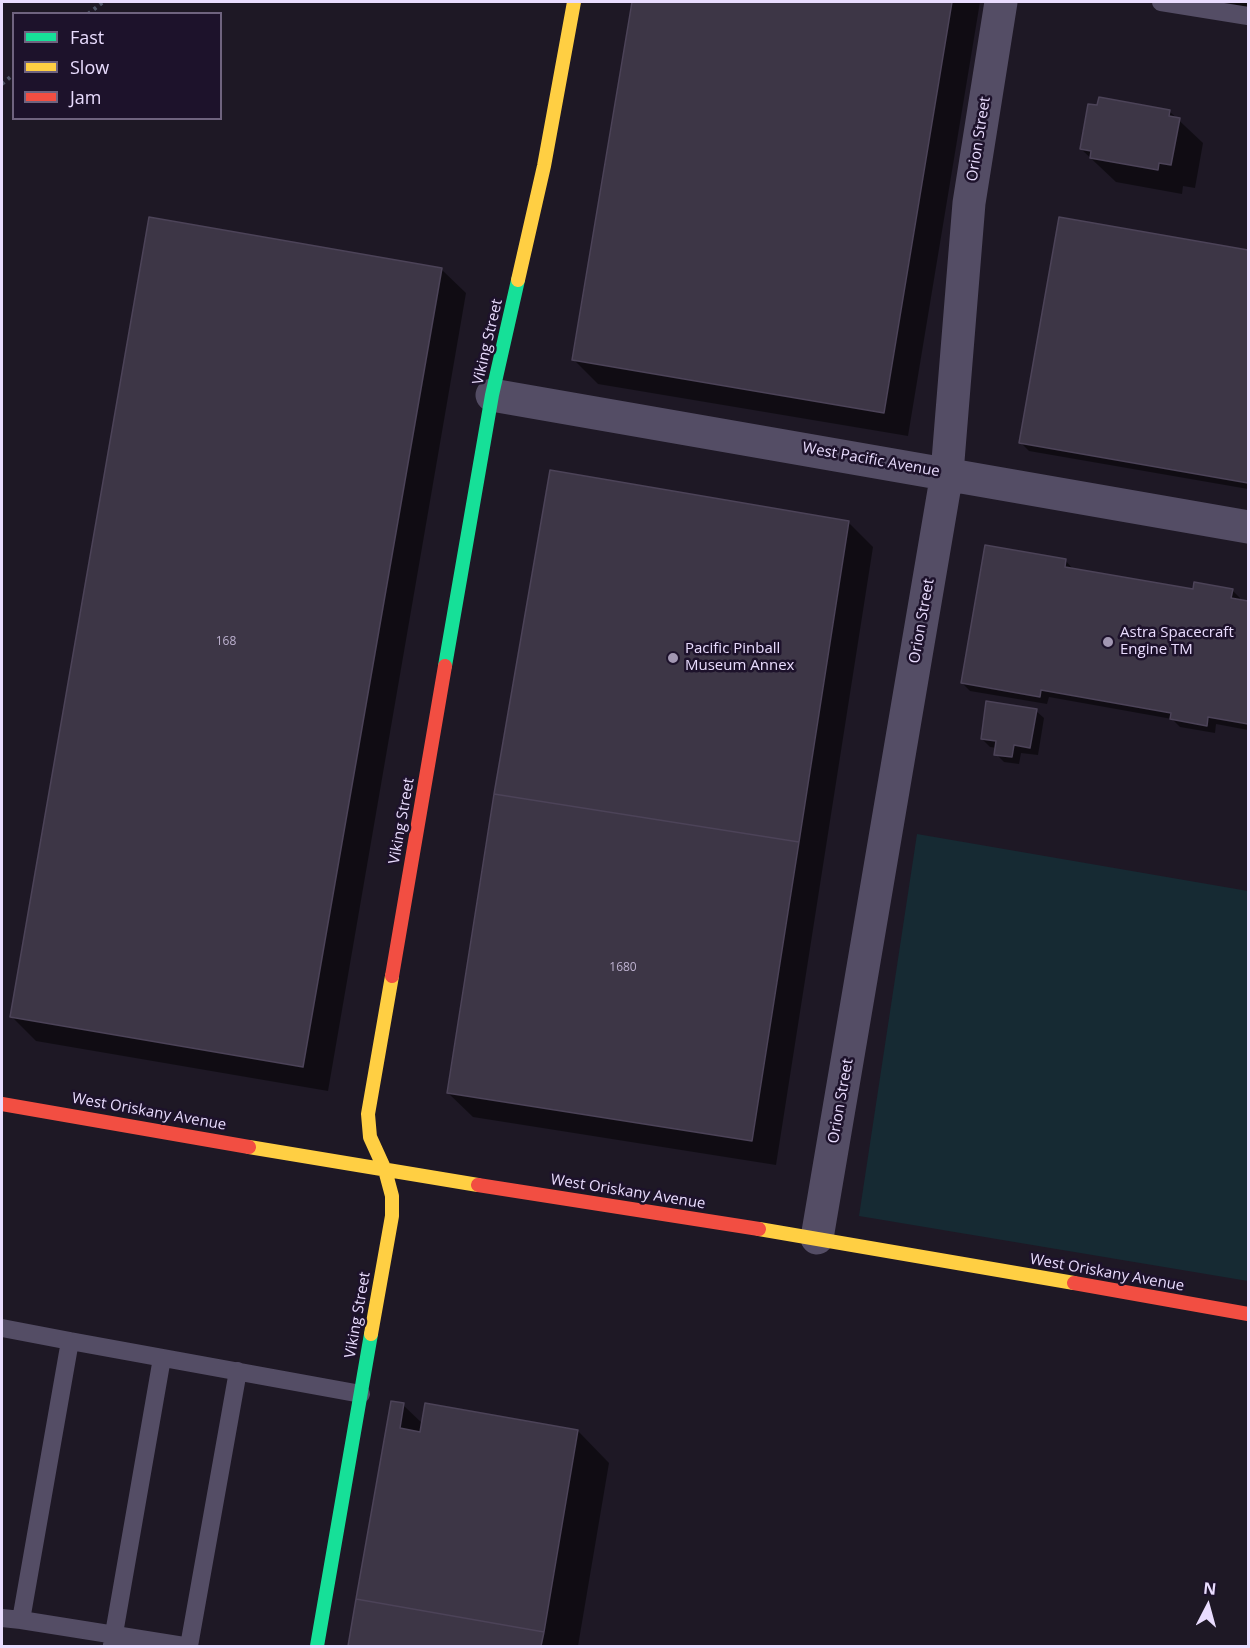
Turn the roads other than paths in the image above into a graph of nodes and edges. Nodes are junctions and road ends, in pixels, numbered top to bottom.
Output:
1 (574, 2) edge
2 (1001, 2) edge
3 (1161, 2) edge
4 (1248, 16) edge
5 (492, 394) junction
6 (947, 473) junction
7 (1248, 527) edge
8 (2, 1104) edge
9 (385, 1170) junction
10 (817, 1238) junction
11 (1248, 1314) edge
12 (2, 1328) edge
13 (70, 1341) junction
14 (162, 1358) junction
15 (238, 1371) junction
16 (361, 1394) junction
17 (2, 1618) edge
18 (21, 1620) junction
19 (113, 1641) edge
20 (186, 1647) edge
21 (317, 1647) edge

1 - 5 street, Viking Street
2 - 6 street, Orion Street
3 - 4 lane
5 - 6 street, West Pacific Avenue
5 - 9 street, Viking Street
6 - 7 street, West Pacific Avenue
6 - 10 street, Orion Street
8 - 9 street, West Oriskany Avenue
9 - 10 street, West Oriskany Avenue
9 - 16 street, Viking Street
10 - 11 street, West Oriskany Avenue
12 - 13 lane
13 - 14 lane
13 - 18 lane
14 - 15 lane
14 - 19 lane
15 - 16 lane
15 - 20 lane
16 - 21 street, Viking Street
17 - 18 lane
18 - 19 lane
19 - 20 lane

